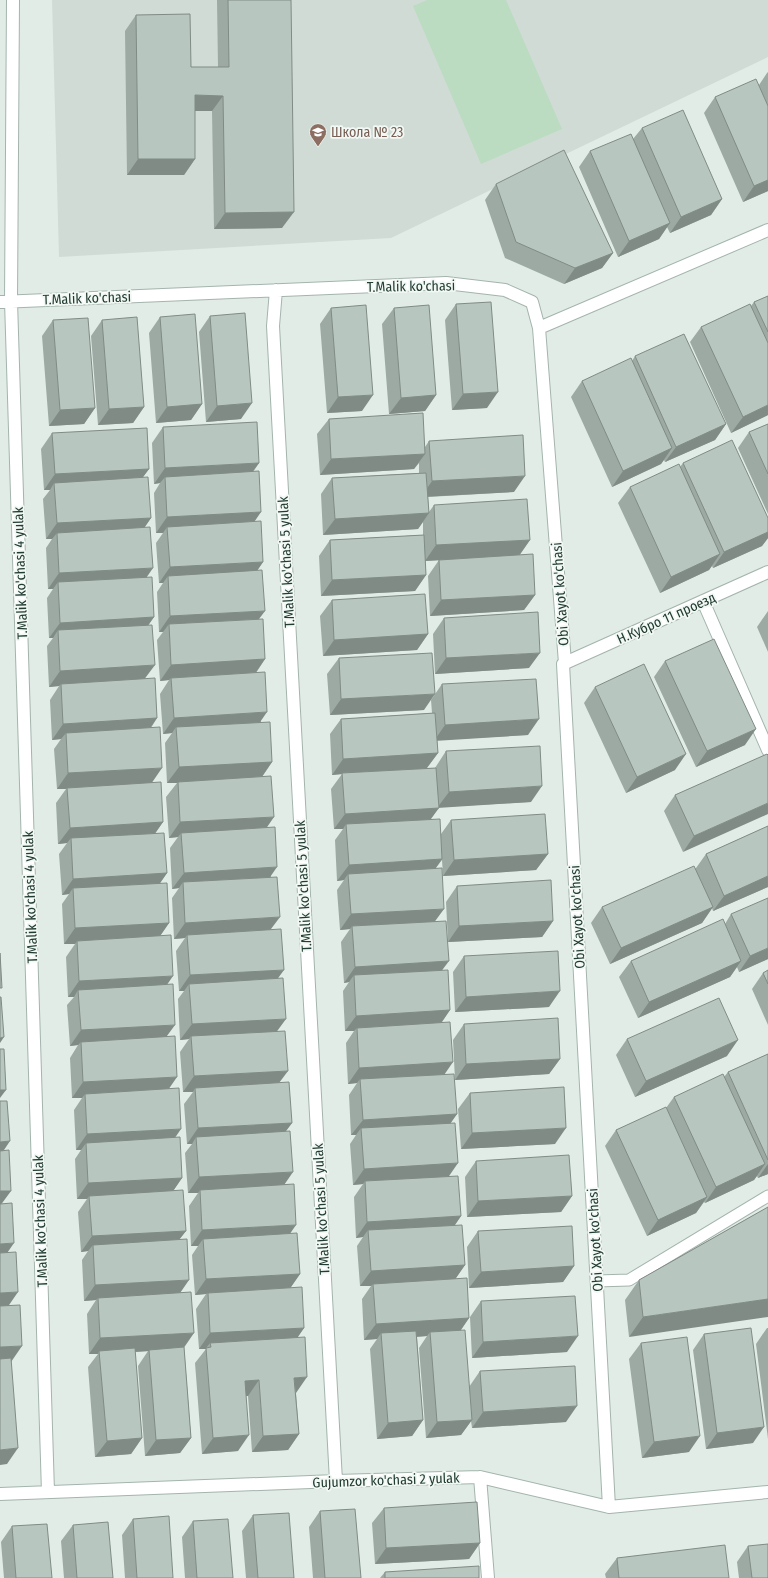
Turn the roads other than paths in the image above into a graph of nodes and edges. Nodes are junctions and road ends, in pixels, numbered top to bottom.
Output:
1 (13, 0) edge
2 (768, 230) edge
3 (276, 290) junction
4 (6, 301) edge
5 (539, 328) junction
6 (768, 572) edge
7 (703, 601) junction
8 (565, 663) junction
9 (768, 750) edge
10 (768, 1196) edge
11 (597, 1281) junction
12 (480, 1477) junction
13 (336, 1481) junction
14 (48, 1492) junction
15 (768, 1492) edge
16 (0, 1494) edge
17 (609, 1507) junction
18 (488, 1578) edge

1 - 4 street
2 - 5 street
3 - 4 street, T.Malik ko'chasi
3 - 5 street, T.Malik ko'chasi
3 - 13 street, T.Malik ko'chasi 5 yulak
4 - 14 street, T.Malik ko'chasi 4 yulak
5 - 8 street, Obi Xayot ko'chasi
6 - 7 street, Н.Кубро 11 проезд
7 - 8 street, Н.Кубро 11 проезд
7 - 9 street
8 - 11 street, Obi Xayot ko'chasi
10 - 11 lane
11 - 17 street, Obi Xayot ko'chasi
12 - 13 street, Gujumzor ko'chasi 2 yulak
12 - 17 street, Gujumzor ko'chasi 2 yulak
12 - 18 street
13 - 14 street, Gujumzor ko'chasi 2 yulak
14 - 16 street, Gujumzor ko'chasi 2 yulak
15 - 17 street, Gujumzor ko'chasi 2 yulak

